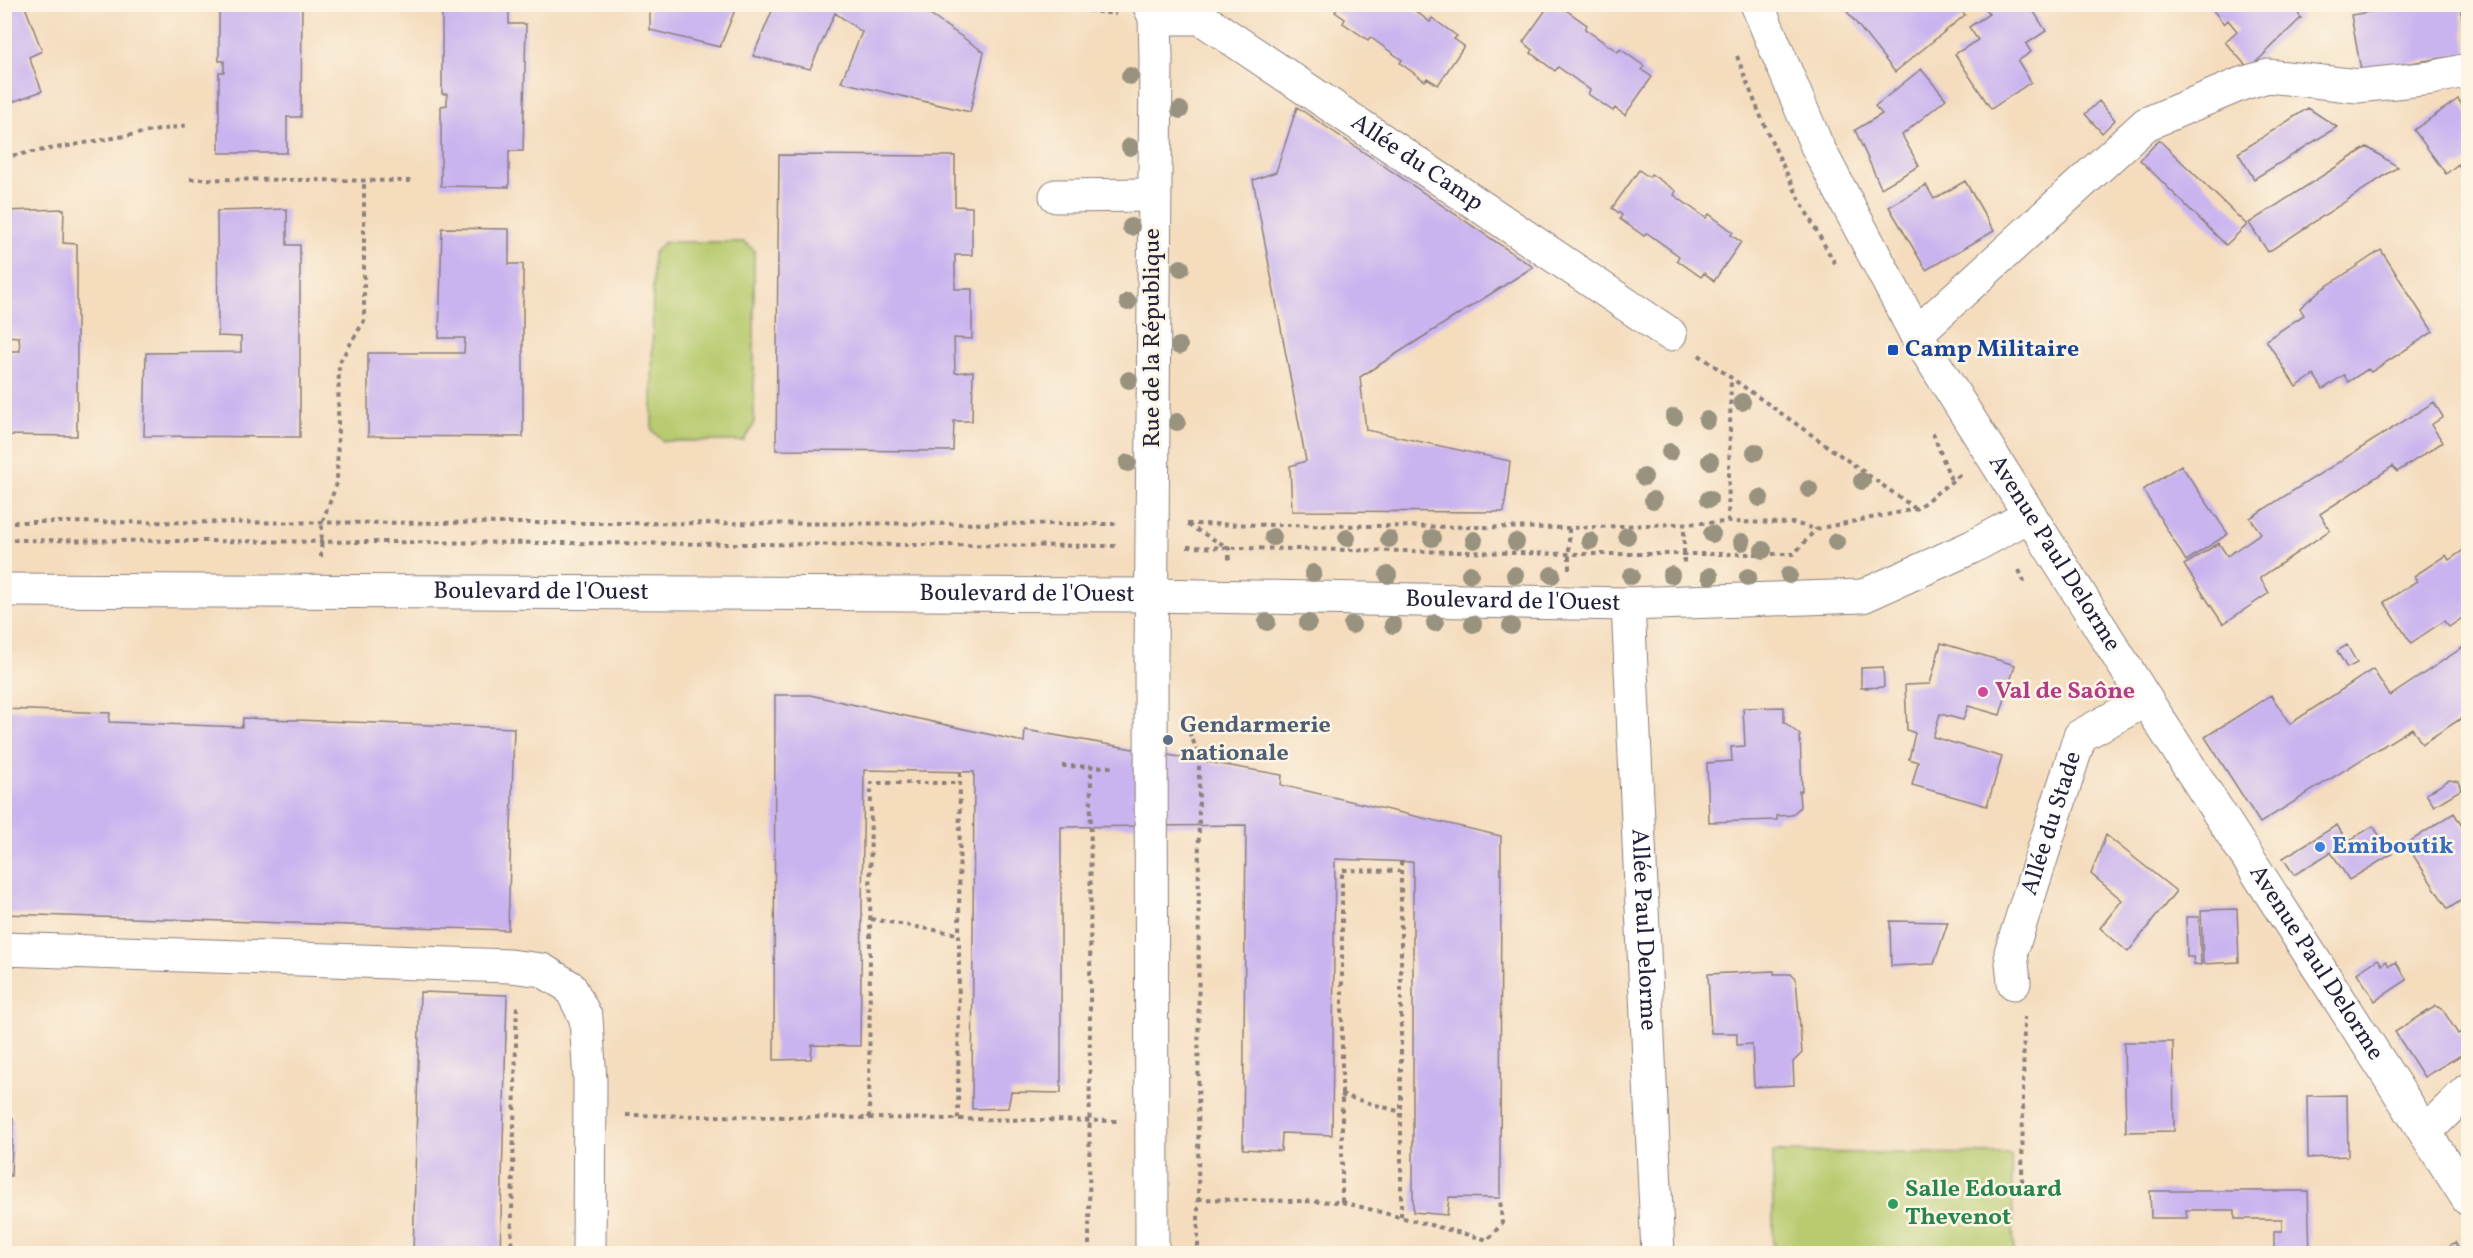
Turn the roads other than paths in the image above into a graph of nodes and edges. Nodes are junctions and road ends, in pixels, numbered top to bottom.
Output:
1 (1757, 4) edge
2 (1152, 11) edge
3 (2469, 70) edge
4 (1154, 195) junction
5 (1056, 196) dead end
6 (1670, 334) road end
7 (1916, 334) junction
8 (2030, 515) junction
9 (4, 591) edge
10 (1151, 595) junction
11 (1629, 604) junction
12 (2146, 700) junction
13 (4, 949) edge
14 (2014, 982) road end
15 (2469, 1090) edge
16 (2425, 1132) junction
17 (2469, 1199) edge
18 (589, 1254) edge
19 (1152, 1254) edge
20 (1658, 1254) edge

1 - 7 street, Avenue Paul Delorme
2 - 4 street, Rue de la République
2 - 6 street, Allée du Camp
3 - 7 street
4 - 5 street
4 - 10 street, Rue de la République
7 - 8 street, Avenue Paul Delorme
8 - 11 street, Boulevard de l'Ouest
8 - 12 street, Avenue Paul Delorme
9 - 10 street, Boulevard de l'Ouest
10 - 11 street, Boulevard de l'Ouest
10 - 19 street, Rue de la République
11 - 20 street, Allée Paul Delorme
12 - 14 street, Allée du Stade
12 - 16 street, Avenue Paul Delorme
13 - 18 street
15 - 16 street
16 - 17 street, Avenue Paul Delorme

